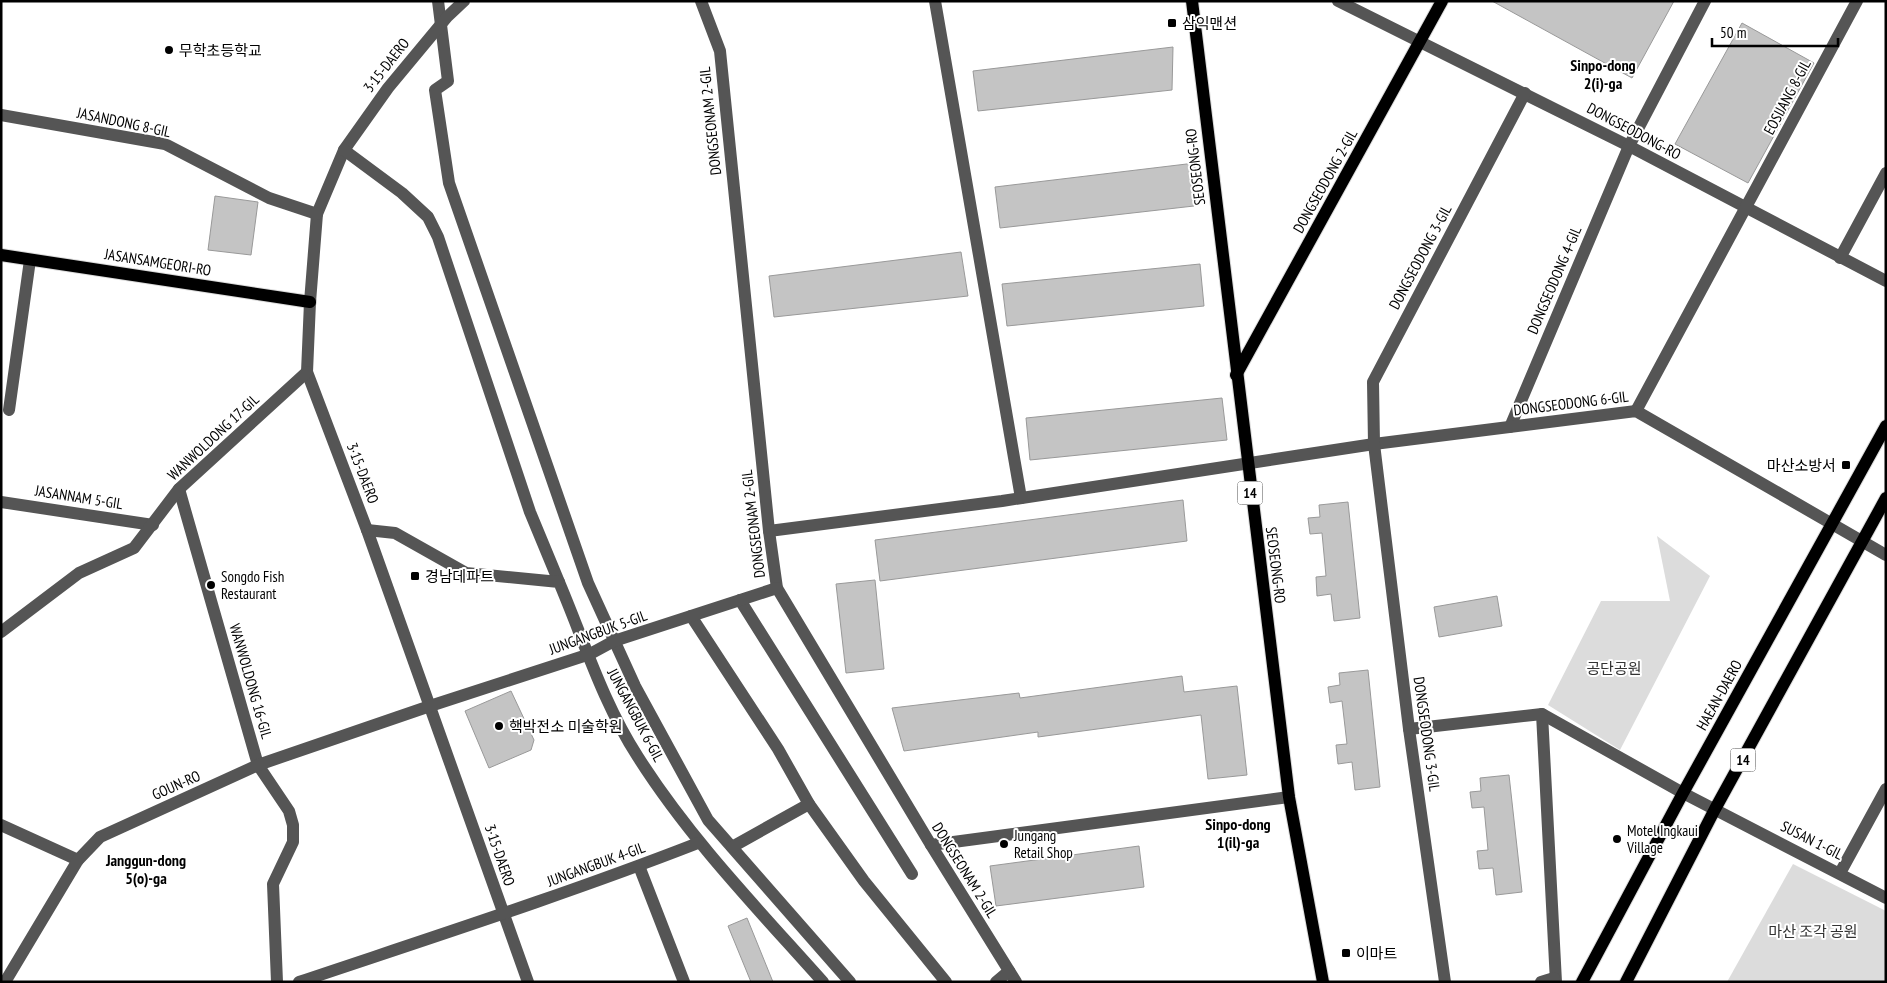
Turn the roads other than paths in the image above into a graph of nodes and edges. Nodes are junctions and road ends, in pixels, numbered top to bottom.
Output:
1 (438, 1) edge
2 (445, 1) edge
3 (464, 1) edge
4 (701, 1) edge
5 (1192, 1) edge
6 (1338, 1) edge
7 (1442, 1) edge
8 (1705, 1) edge
9 (1857, 1) edge
10 (936, 6) edge
11 (443, 21) junction
12 (1419, 43) junction
13 (1525, 93) junction
14 (1, 115) edge
15 (1629, 146) junction
16 (344, 150) junction
17 (1886, 173) edge
18 (1746, 209) junction
19 (317, 214) junction
20 (1, 255) edge
21 (1840, 258) junction
22 (30, 260) junction
23 (1886, 281) edge
24 (310, 302) junction
25 (307, 372) junction
26 (1236, 375) junction
27 (9, 410) dead end
28 (1636, 411) junction
29 (1886, 426) edge
30 (1510, 427) junction
31 (1374, 444) junction
32 (1247, 464) junction
33 (179, 489) junction
34 (1021, 498) junction
35 (1886, 498) edge
36 (1, 502) edge
37 (1833, 524) junction
38 (153, 525) junction
39 (367, 530) junction
40 (769, 531) junction
41 (1862, 540) junction
42 (1886, 555) edge
43 (559, 582) junction
44 (777, 588) junction
45 (740, 600) junction
46 (691, 616) junction
47 (1, 632) edge
48 (614, 641) junction
49 (590, 654) junction
50 (430, 706) junction
51 (1542, 714) junction
52 (1409, 729) junction
53 (258, 765) junction
54 (1886, 789) edge
55 (1683, 793) junction
56 (1289, 797) junction
57 (809, 804) junction
58 (1715, 809) junction
59 (1, 825) edge
60 (698, 843) junction
61 (931, 845) junction
62 (732, 847) junction
63 (78, 860) junction
64 (639, 866) junction
65 (1840, 873) junction
66 (912, 874) dead end
67 (1886, 898) edge
68 (504, 913) junction
69 (1013, 976) edge
70 (1555, 980) edge
71 (5, 982) edge
72 (277, 982) edge
73 (299, 982) edge
74 (528, 982) edge
75 (684, 982) edge
76 (822, 982) edge
77 (850, 982) edge
78 (946, 982) edge
79 (996, 982) edge
80 (1323, 982) edge
81 (1444, 982) edge
82 (1541, 982) edge
83 (1582, 982) edge
84 (1626, 982) edge

1 - 11 street
2 - 11 street
3 - 11 street, 3·15-DAERO
4 - 40 street, DONGSEONAM 2-GIL
5 - 26 main road, SEOSEONG-RO / 14
6 - 12 street, DONGSEODONG-RO
7 - 12 main road, DONGSEODONG 2-GIL
8 - 15 street, DONGSEODONG 4-GIL
9 - 18 street, EOSIJANG 8-GIL
10 - 34 street
11 - 16 street, 3·15-DAERO
11 - 48 street
12 - 13 street, DONGSEODONG-RO
12 - 26 main road, DONGSEODONG 2-GIL
13 - 15 street, DONGSEODONG-RO
13 - 31 street, DONGSEODONG 3-GIL
14 - 19 street, JASANDONG 8-GIL
15 - 18 street, DONGSEODONG-RO
15 - 30 street, DONGSEODONG 4-GIL
16 - 19 street, 3·15-DAERO
16 - 43 street, JUNGANGBUK 6-GIL
17 - 21 street
18 - 21 street, DONGSEODONG-RO
18 - 28 street, EOSIJANG 8-GIL
19 - 24 street, 3·15-DAERO
20 - 22 main road, JASANSAMGEORI-RO
21 - 23 street, DONGSEODONG-RO
22 - 24 main road, JASANSAMGEORI-RO
22 - 27 street
24 - 25 street, 3·15-DAERO
25 - 33 street, WANWOLDONG 17-GIL
25 - 39 street, 3·15-DAERO
26 - 32 main road, SEOSEONG-RO / 14
28 - 30 street, DONGSEODONG 6-GIL
28 - 37 street, DONGSEODONG 6-GIL
29 - 37 main road, HAEAN-DAERO
30 - 31 street, DONGSEODONG 6-GIL
31 - 32 street, DONGSEODONG 6-GIL
31 - 52 street, DONGSEODONG 3-GIL
32 - 34 street, DONGSEODONG 6-GIL
32 - 56 main road, SEOSEONG-RO / 14
33 - 38 street, WANWOLDONG 17-GIL
33 - 53 street, WANWOLDONG 16-GIL
34 - 40 street, DONGSEODONG 6-GIL
35 - 41 main road
36 - 38 street, JASANNAM 5-GIL
37 - 41 street, DONGSEODONG 6-GIL
37 - 55 main road, HAEAN-DAERO
38 - 47 street, WANWOLDONG 17-GIL
39 - 43 street
39 - 50 street, 3·15-DAERO
40 - 44 street, DONGSEONAM 2-GIL
41 - 42 street, DONGSEODONG 6-GIL
41 - 58 main road, 14
43 - 49 street, JUNGANGBUK 6-GIL
44 - 45 street, JUNGANGBUK 5-GIL
44 - 61 street, DONGSEONAM 2-GIL
45 - 46 street, JUNGANGBUK 5-GIL
45 - 66 street
46 - 48 street, JUNGANGBUK 5-GIL
46 - 57 street
48 - 49 street, JUNGANGBUK 5-GIL
48 - 62 street
49 - 50 street, JUNGANGBUK 5-GIL
49 - 60 street, JUNGANGBUK 6-GIL
50 - 53 street, GOUN-RO
50 - 68 street, 3·15-DAERO
51 - 52 street
51 - 55 street, SUSAN 1-GIL
51 - 70 street
52 - 81 street, DONGSEODONG 3-GIL
53 - 63 street, GOUN-RO
53 - 72 street, WANWOLDONG 16-GIL
54 - 65 street, SUSAN 1-GIL
55 - 58 street, SUSAN 1-GIL
55 - 83 main road, HAEAN-DAERO
56 - 61 street
56 - 80 main road, SEOSEONG-RO / 14
57 - 62 street
57 - 78 street
58 - 65 street, SUSAN 1-GIL
58 - 84 main road, 14
59 - 63 street
60 - 64 street, JUNGANGBUK 4-GIL
60 - 76 street, JUNGANGBUK 6-GIL
61 - 69 street, DONGSEONAM 2-GIL
62 - 77 street
63 - 71 street, GOUN-RO
64 - 68 street, JUNGANGBUK 4-GIL
64 - 75 street
65 - 67 street
68 - 73 street, JUNGANGBUK 4-GIL
68 - 74 street, 3·15-DAERO
69 - 79 street
70 - 82 street

